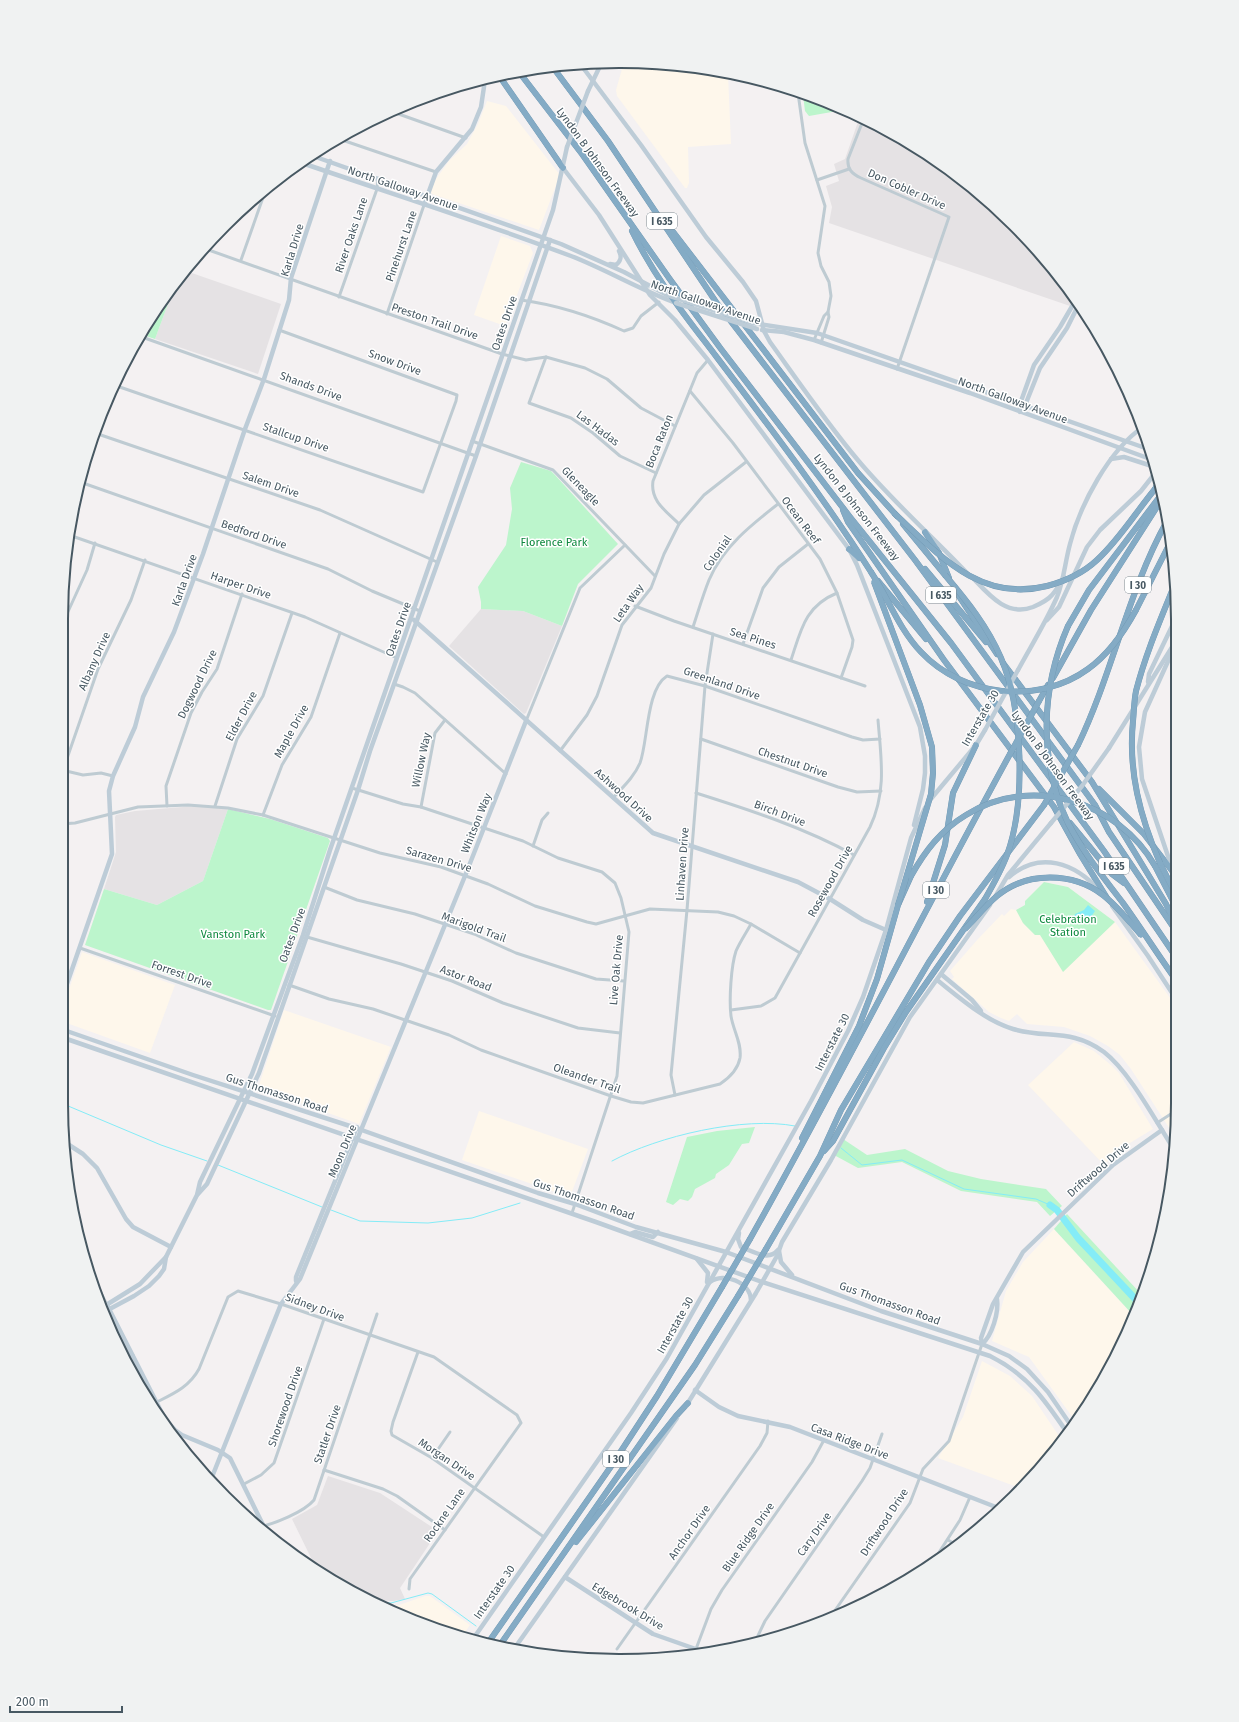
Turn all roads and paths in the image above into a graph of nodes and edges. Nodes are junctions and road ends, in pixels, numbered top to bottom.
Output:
1 (584, 69) edge
2 (597, 69) edge
3 (557, 72) edge
4 (523, 77) edge
5 (503, 81) edge
6 (592, 81) junction
7 (483, 86) edge
8 (799, 98) edge
9 (399, 114) edge
10 (862, 124) edge
11 (466, 138) junction
12 (346, 141) edge
13 (318, 158) edge
14 (330, 162) junction
15 (307, 166) edge
16 (563, 168) junction
17 (849, 168) junction
18 (326, 172) junction
19 (436, 172) junction
20 (378, 178) junction
21 (817, 180) junction
22 (377, 189) junction
23 (426, 195) junction
24 (262, 200) edge
25 (424, 205) junction
26 (656, 210) junction
27 (477, 214) junction
28 (624, 215) junction
29 (473, 222) junction
30 (543, 238) junction
31 (550, 240) junction
32 (616, 242) junction
33 (541, 244) junction
34 (548, 248) junction
35 (210, 250) edge
36 (241, 260) junction
37 (604, 263) junction
38 (291, 278) junction
39 (642, 283) junction
40 (650, 294) junction
41 (339, 297) junction
42 (521, 300) junction
43 (683, 300) junction
44 (530, 301) junction
45 (672, 301) junction
46 (659, 302) junction
47 (1073, 305) edge
48 (666, 310) junction
49 (1076, 311) edge
50 (828, 312) junction
51 (387, 314) junction
52 (762, 325) junction
53 (279, 330) junction
54 (764, 330) junction
55 (775, 330) junction
56 (817, 333) junction
57 (823, 336) junction
58 (146, 338) edge
59 (814, 340) junction
60 (770, 342) junction
61 (821, 343) junction
62 (1044, 349) junction
63 (1049, 353) junction
64 (502, 354) junction
65 (510, 356) junction
66 (546, 357) junction
67 (708, 360) junction
68 (899, 362) junction
69 (897, 370) junction
70 (264, 379) junction
71 (120, 387) edge
72 (690, 391) junction
73 (1020, 404) junction
74 (1025, 406) junction
75 (1020, 412) junction
76 (1066, 420) junction
77 (675, 426) junction
78 (1063, 427) junction
79 (245, 429) junction
80 (1138, 431) edge
81 (100, 435) edge
82 (472, 441) junction
83 (1127, 441) junction
84 (441, 443) junction
85 (480, 443) junction
86 (1143, 447) edge
87 (1120, 449) junction
88 (468, 453) junction
89 (476, 456) junction
90 (1147, 458) edge
91 (1111, 459) junction
92 (746, 462) junction
93 (1149, 465) edge
94 (656, 472) junction
95 (1152, 477) edge
96 (228, 479) junction
97 (85, 484) edge
98 (1155, 488) edge
99 (1157, 500) edge
100 (840, 503) junction
101 (778, 504) junction
102 (1158, 505) edge
103 (894, 513) junction
104 (679, 524) junction
105 (211, 529) junction
106 (1163, 530) edge
107 (925, 532) junction
108 (75, 537) edge
109 (95, 543) junction
110 (808, 544) junction
111 (625, 545) junction
112 (848, 549) junction
113 (1166, 550) edge
114 (145, 560) junction
115 (431, 560) junction
116 (916, 560) junction
117 (437, 562) junction
118 (871, 572) junction
119 (655, 576) junction
120 (1064, 577) junction
121 (194, 578) junction
122 (837, 593) junction
123 (242, 594) junction
124 (1170, 596) edge
125 (635, 606) junction
126 (417, 610) junction
127 (68, 611) edge
128 (292, 612) junction
129 (413, 620) junction
130 (1041, 626) junction
131 (693, 627) junction
132 (1171, 628) edge
133 (340, 632) junction
134 (713, 634) junction
135 (743, 644) junction
136 (1171, 649) edge
137 (938, 650) junction
138 (1171, 655) edge
139 (998, 656) junction
140 (397, 658) junction
141 (403, 660) junction
142 (791, 660) junction
143 (841, 678) junction
144 (389, 683) junction
145 (394, 684) junction
146 (705, 686) junction
147 (865, 686) dead end
148 (1147, 686) junction
149 (445, 720) junction
150 (878, 720) dead end
151 (526, 721) junction
152 (701, 739) junction
153 (880, 739) junction
154 (976, 745) junction
155 (560, 751) junction
156 (68, 753) edge
157 (68, 771) edge
158 (506, 774) junction
159 (113, 776) junction
160 (1092, 782) junction
161 (352, 788) junction
162 (358, 790) junction
163 (881, 792) junction
164 (696, 793) junction
165 (613, 798) junction
166 (167, 806) junction
167 (215, 806) junction
168 (421, 807) junction
169 (1054, 808) junction
170 (110, 813) junction
171 (548, 813) dead end
172 (263, 815) junction
173 (68, 823) edge
174 (483, 828) junction
175 (911, 838) junction
176 (335, 839) junction
177 (340, 839) junction
178 (533, 846) junction
179 (691, 847) junction
180 (854, 855) junction
181 (1158, 865) junction
182 (1171, 866) edge
183 (1171, 871) edge
184 (465, 876) junction
185 (1003, 883) junction
186 (322, 886) junction
187 (1171, 886) edge
188 (1129, 887) junction
189 (1171, 896) edge
190 (830, 899) junction
191 (898, 906) junction
192 (1112, 906) junction
193 (687, 910) junction
194 (1171, 914) edge
195 (624, 916) junction
196 (919, 921) junction
197 (751, 924) junction
198 (1171, 924) edge
199 (444, 925) junction
200 (965, 929) junction
201 (886, 930) junction
202 (305, 936) junction
203 (80, 948) junction
204 (1171, 950) edge
205 (800, 952) junction
206 (1156, 952) junction
207 (425, 972) junction
208 (1171, 973) edge
209 (941, 974) junction
210 (934, 979) junction
211 (624, 981) junction
212 (68, 982) edge
213 (286, 985) junction
214 (1171, 991) edge
215 (731, 1010) junction
216 (982, 1013) junction
217 (274, 1015) junction
218 (279, 1017) junction
219 (405, 1020) junction
220 (68, 1030) edge
221 (620, 1033) junction
222 (68, 1039) edge
223 (151, 1060) junction
224 (148, 1067) junction
225 (244, 1091) junction
226 (251, 1093) junction
227 (675, 1095) junction
228 (610, 1096) junction
229 (240, 1100) junction
230 (246, 1102) junction
231 (1171, 1114) edge
232 (364, 1122) joint
233 (1157, 1123) junction
234 (358, 1129) junction
235 (1162, 1130) junction
236 (354, 1139) junction
237 (1170, 1142) edge
238 (70, 1145) edge
239 (820, 1156) junction
240 (488, 1174) junction
241 (786, 1174) junction
242 (484, 1184) junction
243 (197, 1195) junction
244 (575, 1204) junction
245 (572, 1213) junction
246 (739, 1230) junction
247 (658, 1232) junction
248 (630, 1234) junction
249 (171, 1247) junction
250 (779, 1249) junction
251 (726, 1252) junction
252 (694, 1257) junction
253 (718, 1265) junction
254 (770, 1268) junction
255 (797, 1278) junction
256 (762, 1282) junction
257 (708, 1284) junction
258 (750, 1302) junction
259 (282, 1304) junction
260 (107, 1307) edge
261 (108, 1309) edge
262 (377, 1314) dead end
263 (324, 1320) junction
264 (369, 1336) junction
265 (982, 1344) junction
266 (418, 1352) junction
267 (979, 1352) junction
268 (133, 1355) joint
269 (1027, 1369) junction
270 (1021, 1375) junction
271 (695, 1390) junction
272 (153, 1396) edge
273 (156, 1402) edge
274 (688, 1403) junction
275 (1059, 1407) junction
276 (1052, 1411) junction
277 (516, 1415) joint
278 (768, 1421) junction
279 (1069, 1422) edge
280 (1064, 1428) edge
281 (177, 1431) edge
282 (450, 1432) dead end
283 (882, 1434) dead end
284 (182, 1435) joint
285 (824, 1440) junction
286 (222, 1452) junction
287 (432, 1458) junction
288 (873, 1459) junction
289 (324, 1470) junction
290 (213, 1474) edge
291 (921, 1478) junction
292 (244, 1484) junction
293 (474, 1488) junction
294 (970, 1497) junction
295 (994, 1506) edge
296 (258, 1518) edge
297 (266, 1525) edge
298 (445, 1530) junction
299 (544, 1537) junction
300 (948, 1540) junction
301 (952, 1542) edge
302 (941, 1550) edge
303 (555, 1567) junction
304 (565, 1577) junction
305 (409, 1589) dead end
306 (837, 1609) edge
307 (635, 1623) junction
308 (476, 1635) edge
309 (758, 1636) edge
310 (491, 1638) edge
311 (503, 1641) edge
312 (518, 1644) edge
313 (694, 1648) edge
314 (617, 1649) dead end
315 (696, 1649) edge

1 - 6 main road
2 - 6 main road, Oates Drive
3 - 26 highway, Lyndon B Johnson Freeway / I 635
4 - 28 highway, Lyndon B Johnson Freeway / I 635
5 - 16 highway
6 - 16 main road, Oates Drive, bridge
6 - 52 main road
7 - 11 main road, Pinehurst Lane
8 - 21 street
9 - 11 street
10 - 17 street
11 - 19 main road, Pinehurst Lane
12 - 19 street
13 - 14 main road, North Galloway Avenue
14 - 18 main road, Karla Drive
14 - 20 main road, North Galloway Avenue
15 - 18 main road, North Galloway Avenue
16 - 30 main road, Oates Drive
16 - 32 main road
17 - 21 street
17 - 68 street, Don Cobler Drive
18 - 22 main road, North Galloway Avenue
18 - 38 main road, Karla Drive
19 - 23 main road, Pinehurst Lane
20 - 22 street, River Oaks Lane
20 - 23 main road, North Galloway Avenue
21 - 50 street
22 - 25 main road, North Galloway Avenue
22 - 41 street, River Oaks Lane
23 - 25 main road, Pinehurst Lane
23 - 27 main road, North Galloway Avenue
24 - 36 street
25 - 29 main road, North Galloway Avenue
25 - 51 street, Pinehurst Lane
26 - 103 highway
26 - 116 highway, Lyndon B Johnson Freeway / I 635
27 - 29 main road
27 - 30 main road, North Galloway Avenue
28 - 100 highway, Lyndon B Johnson Freeway / I 635
28 - 118 highway
29 - 33 main road, North Galloway Avenue
30 - 31 main road, North Galloway Avenue
30 - 33 main road, Oates Drive
31 - 34 main road, Oates Drive
31 - 37 main road, North Galloway Avenue
32 - 37 main road
32 - 39 main road
33 - 34 main road, North Galloway Avenue
33 - 42 main road, Oates Drive
34 - 40 main road, North Galloway Avenue
34 - 44 main road, Oates Drive
35 - 36 street, Preston Trail Drive
36 - 38 street, Preston Trail Drive
37 - 39 main road, North Galloway Avenue
38 - 41 street, Preston Trail Drive
38 - 53 main road, Karla Drive
39 - 40 main road
39 - 43 main road, North Galloway Avenue, bridge
40 - 45 main road, North Galloway Avenue
40 - 46 main road
41 - 51 street, Preston Trail Drive
42 - 44 street
42 - 64 main road, Oates Drive
43 - 45 main road, bridge
43 - 52 main road, North Galloway Avenue, bridge
44 - 46 street
44 - 65 main road, Oates Drive
45 - 48 main road
45 - 54 main road, North Galloway Avenue, bridge
46 - 48 main road
47 - 62 main road
48 - 67 main road
49 - 63 main road
50 - 56 street
50 - 57 street
51 - 64 street, Preston Trail Drive
52 - 54 main road
52 - 56 main road, North Galloway Avenue
53 - 70 main road, Karla Drive
53 - 84 street, Snow Drive
54 - 55 main road, North Galloway Avenue
54 - 60 main road
55 - 59 main road, North Galloway Avenue
55 - 60 main road
56 - 57 main road, North Galloway Avenue
56 - 59 street
57 - 61 street
57 - 68 main road, North Galloway Avenue
58 - 70 street, Shands Drive
59 - 61 main road, North Galloway Avenue
60 - 107 main road
61 - 69 main road, North Galloway Avenue
62 - 63 main road
62 - 73 main road
63 - 74 main road
64 - 65 street, Preston Trail Drive
64 - 82 main road, Oates Drive
65 - 66 street, Preston Trail Drive
65 - 85 main road, Oates Drive
66 - 77 street, Preston Trail Drive
66 - 94 street, Las Hadas
67 - 72 street, Boca Raton
67 - 112 main road
68 - 69 street, Don Cobler Drive
68 - 73 main road, North Galloway Avenue
69 - 75 main road, North Galloway Avenue
70 - 79 main road, Karla Drive
70 - 84 street, Shands Drive
71 - 79 street, Stallcup Drive
72 - 77 street, Boca Raton
72 - 92 street, Ocean Reef
73 - 74 main road, North Galloway Avenue
73 - 75 main road
74 - 75 main road
74 - 76 main road, North Galloway Avenue
75 - 78 main road, North Galloway Avenue
76 - 78 main road
76 - 83 main road, North Galloway Avenue
77 - 94 street, Boca Raton
78 - 87 main road, North Galloway Avenue
79 - 84 street, Stallcup Drive
79 - 96 main road, Karla Drive
80 - 83 main road, Interstate 30
81 - 96 street, Salem Drive
82 - 85 street, Gleneagle
82 - 88 main road, Oates Drive
83 - 86 main road, North Galloway Avenue
83 - 87 main road, Interstate 30
84 - 88 street, Shands Drive
85 - 89 main road, Oates Drive
85 - 111 street, Gleneagle
87 - 90 main road, North Galloway Avenue
87 - 91 main road, Interstate 30
88 - 89 street, Shands Drive
88 - 115 main road, Oates Drive
89 - 117 main road, Oates Drive
91 - 93 main road
91 - 120 main road, Interstate 30
92 - 101 street, Ocean Reef
92 - 104 street, Leta Way
94 - 104 street, Boca Raton
95 - 130 main road
96 - 105 main road, Karla Drive
96 - 115 street, Salem Drive
97 - 105 street, Bedford Drive
98 - 103 highway, bridge
99 - 206 highway, bridge
100 - 137 highway
100 - 188 highway, Lyndon B Johnson Freeway / I 635
101 - 110 street, Ocean Reef
101 - 131 street, Colonial
102 - 196 highway, I 30, bridge
103 - 200 highway, bridge
104 - 119 street, Leta Way
105 - 121 main road, Karla Drive
105 - 126 street, Bedford Drive
106 - 239 highway, I 30, bridge
107 - 120 main road
107 - 139 highway
108 - 109 street, Harper Drive
109 - 114 street, Harper Drive
109 - 127 street
110 - 122 street, Ocean Reef
110 - 135 street
111 - 119 street, Gleneagle
111 - 151 street, Whitson Way
112 - 137 highway
112 - 175 main road
113 - 118 highway, bridge
114 - 121 street, Harper Drive
114 - 156 street, Albany Drive
115 - 117 street, Salem Drive
115 - 126 main road, Oates Drive
116 - 139 highway
116 - 198 highway, Lyndon B Johnson Freeway / I 635
117 - 126 main road, Oates Drive
118 - 191 highway, bridge
119 - 125 street, Leta Way
120 - 130 main road, Interstate 30
121 - 123 street, Harper Drive
121 - 159 main road, Karla Drive
122 - 142 street
122 - 143 street, Ocean Reef
123 - 128 street, Harper Drive
123 - 166 street, Dogwood Drive
124 - 181 highway, bridge
125 - 131 street, Sea Pines
125 - 155 street, Leta Way
126 - 129 main road, Oates Drive
128 - 133 street, Harper Drive
128 - 167 street, Elder Drive
129 - 140 main road, Oates Drive
129 - 141 main road, Oates Drive
129 - 151 main road, Ashwood Drive
130 - 154 main road, Interstate 30, bridge
131 - 134 street, Sea Pines
132 - 148 main road
133 - 140 street, Harper Drive
133 - 172 street, Maple Drive
134 - 135 street, Sea Pines
134 - 146 street, Linhaven Drive
135 - 142 street, Sea Pines
136 - 148 main road
137 - 169 highway
138 - 182 main road
139 - 160 highway
140 - 141 street, Harper Drive
140 - 144 main road, Oates Drive
141 - 145 main road, Oates Drive
142 - 143 street, Sea Pines
143 - 147 street, Sea Pines
144 - 145 street
144 - 161 main road, Oates Drive
145 - 149 street
145 - 162 main road, Oates Drive
146 - 152 street, Linhaven Drive
146 - 153 street, Greenland Drive
146 - 165 street, Greenland Drive
148 - 185 main road, bridge
149 - 158 street
149 - 168 street, Willow Way
150 - 153 street, Rosewood Drive
151 - 155 main road, Ashwood Drive
151 - 158 main road, Whitson Way
152 - 163 street, Chestnut Drive
152 - 164 street, Linhaven Drive
153 - 163 street, Rosewood Drive
154 - 175 main road, Interstate 30
154 - 196 highway
155 - 165 main road, Ashwood Drive
157 - 159 street
158 - 174 main road, Whitson Way
159 - 170 main road, Karla Drive
160 - 183 highway
160 - 194 highway
161 - 162 street, Live Oak Drive
161 - 176 main road, Oates Drive
162 - 168 street, Live Oak Drive
162 - 177 main road, Oates Drive
163 - 180 street, Rosewood Drive
164 - 179 street, Linhaven Drive
164 - 180 street, Birch Drive
165 - 179 main road, Ashwood Drive
166 - 167 street, Sarazen Drive
166 - 170 street, Sarazen Drive
167 - 172 street, Sarazen Drive
168 - 174 street, Live Oak Drive
169 - 188 highway
169 - 192 highway
170 - 173 street, Sarazen Drive
170 - 203 main road, Karla Drive
171 - 178 street
172 - 176 street, Sarazen Drive
174 - 178 street, Live Oak Drive
174 - 184 main road, Whitson Way
175 - 201 main road, Interstate 30
176 - 177 street, Sarazen Drive
176 - 186 main road, Oates Drive
177 - 184 street, Sarazen Drive
177 - 186 main road, Oates Drive
178 - 195 street, Live Oak Drive
179 - 190 main road, Ashwood Drive
179 - 193 street, Linhaven Drive
180 - 190 street, Rosewood Drive
181 - 187 highway
181 - 189 highway
181 - 191 highway, bridge
184 - 195 street, Sarazen Drive
184 - 199 main road, Whitson Way
185 - 192 main road
185 - 209 main road
186 - 199 street, Marigold Trail
186 - 202 main road, Oates Drive
188 - 204 highway, Lyndon B Johnson Freeway / I 635
190 - 201 main road, Ashwood Drive
190 - 205 street, Rosewood Drive
191 - 241 highway
192 - 214 main road
193 - 195 street, Sarazen Drive
193 - 197 street, Sarazen Drive
193 - 227 street, Linhaven Drive
195 - 211 street, Live Oak Drive
196 - 241 highway, I 30
197 - 205 street, Sarazen Drive
197 - 215 street, Oleander Trail
199 - 207 main road, Whitson Way
199 - 211 street, Marigold Trail
200 - 206 highway, bridge
200 - 210 highway
201 - 246 main road, Interstate 30
202 - 207 street, Astor Road
202 - 213 main road, Oates Drive
203 - 212 main road, Karla Drive
203 - 217 street, Forrest Drive
205 - 215 street, Rosewood Drive
206 - 208 highway, bridge
207 - 219 main road, Whitson Way
207 - 221 street, Astor Road
209 - 210 main road
209 - 216 main road
210 - 216 main road
210 - 239 highway
210 - 250 main road
211 - 221 street, Live Oak Drive
213 - 217 main road, Oates Drive
213 - 218 main road, Oates Drive
213 - 219 street, Oleander Trail
215 - 227 street, Oleander Trail
216 - 233 main road
217 - 218 street, Forrest Drive
217 - 225 main road, Oates Drive
218 - 226 main road, Oates Drive
219 - 228 street, Oleander Trail
219 - 232 main road, Whitson Way
220 - 223 main road, Gus Thomasson Road
221 - 228 street, Live Oak Drive
222 - 224 main road, Gus Thomasson Road
223 - 224 main road
223 - 225 main road, Gus Thomasson Road
224 - 229 main road, Gus Thomasson Road
225 - 226 main road, Gus Thomasson Road
225 - 229 main road, Oates Drive
226 - 230 main road, Oates Drive
226 - 234 main road, Gus Thomasson Road
227 - 228 street, Oleander Trail
228 - 244 street, Live Oak Drive
229 - 230 main road, Gus Thomasson Road
229 - 243 main road, Oates Drive
230 - 236 main road, Gus Thomasson Road
230 - 243 main road, Oates Drive
231 - 233 street
232 - 234 main road, Moon Drive
233 - 235 main road
234 - 236 main road, Moon Drive
234 - 240 main road, Gus Thomasson Road
235 - 237 main road
235 - 265 main road, Driftwood Drive
236 - 242 main road, Gus Thomasson Road
236 - 259 main road, Moon Drive
238 - 249 main road
239 - 303 highway, I 30, bridge
240 - 242 main road
240 - 244 main road, Gus Thomasson Road
241 - 310 highway, I 30, bridge
242 - 245 main road, Gus Thomasson Road
243 - 249 main road, Oates Drive
244 - 245 street, Live Oak Drive
244 - 247 main road, Gus Thomasson Road
245 - 248 main road, Gus Thomasson Road
246 - 250 main road
246 - 251 main road, Interstate 30
247 - 248 main road
247 - 251 main road, Gus Thomasson Road
248 - 252 main road, Gus Thomasson Road
249 - 260 main road, Oates Drive
250 - 254 main road
250 - 255 main road
251 - 253 main road, Interstate 30
251 - 254 main road, Gus Thomasson Road
252 - 253 main road, Gus Thomasson Road
252 - 257 main road
253 - 256 main road, Gus Thomasson Road
253 - 257 main road, Interstate 30
254 - 255 main road, Gus Thomasson Road
254 - 256 main road
255 - 265 main road, Gus Thomasson Road
256 - 258 main road
256 - 267 main road, Gus Thomasson Road
257 - 258 main road
257 - 299 main road, Interstate 30
258 - 271 main road
259 - 263 street, Sidney Drive
259 - 273 street, Sidney Drive
259 - 286 main road, Moon Drive
261 - 268 main road
262 - 264 street, Statler Drive
263 - 264 street, Sidney Drive
263 - 292 street, Shorewood Drive
264 - 266 street, Sidney Drive
264 - 289 street, Statler Drive
265 - 267 street, Driftwood Drive
265 - 269 main road, Gus Thomasson Road
266 - 277 street, Sidney Drive
266 - 287 street, Morgan Drive
267 - 270 main road, Gus Thomasson Road
267 - 291 street, Driftwood Drive
268 - 272 main road
269 - 270 main road
269 - 275 main road, Gus Thomasson Road
270 - 276 main road, Gus Thomasson Road
271 - 274 main road
271 - 278 main road, Casa Ridge Drive
274 - 303 highway
274 - 304 main road
275 - 276 main road
275 - 279 main road, Gus Thomasson Road
276 - 280 main road, Gus Thomasson Road
277 - 293 street, Rockne Lane
278 - 285 main road, Casa Ridge Drive
278 - 307 street, Anchor Drive
281 - 284 main road
282 - 287 street
283 - 288 street, Cary Drive
284 - 286 main road
285 - 288 main road, Casa Ridge Drive
285 - 315 street, Blue Ridge Drive
286 - 290 main road, Moon Drive
286 - 292 main road
287 - 293 street, Morgan Drive
288 - 291 main road, Casa Ridge Drive
288 - 309 street, Cary Drive
289 - 297 street, Statler Drive
289 - 298 street
291 - 294 main road, Casa Ridge Drive
291 - 306 street, Driftwood Drive
292 - 296 main road
293 - 298 street, Rockne Lane
293 - 299 street, Morgan Drive
294 - 295 main road, Casa Ridge Drive
294 - 300 street
298 - 305 street, Rockne Lane
299 - 308 main road, Interstate 30
300 - 301 street
300 - 302 street
303 - 311 highway, I 30
304 - 307 main road, Edgebrook Drive
304 - 312 main road
307 - 313 main road, Edgebrook Drive
307 - 314 street, Anchor Drive

